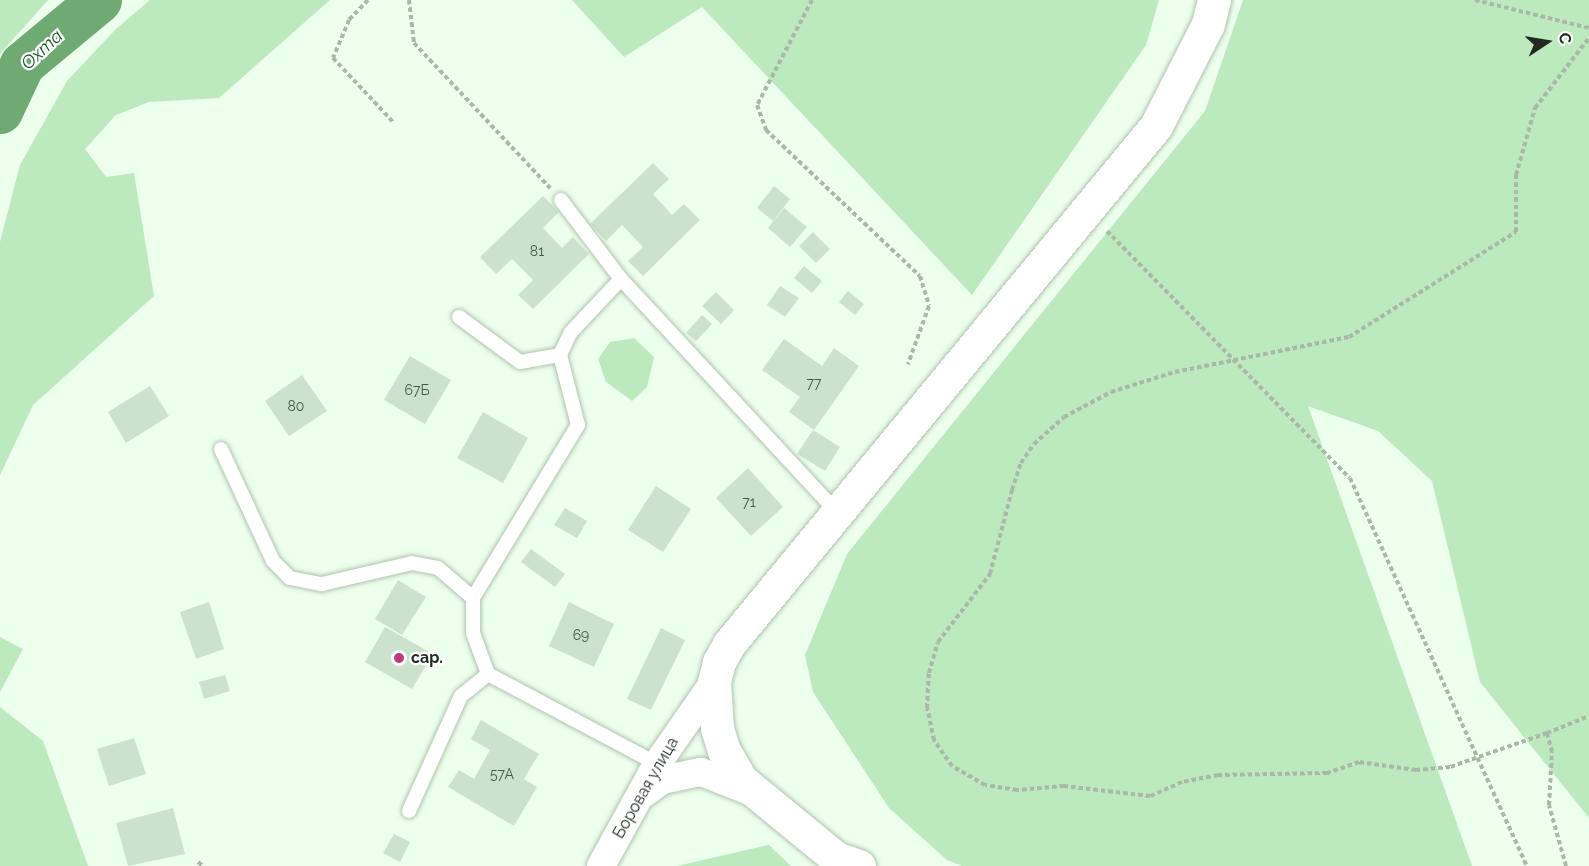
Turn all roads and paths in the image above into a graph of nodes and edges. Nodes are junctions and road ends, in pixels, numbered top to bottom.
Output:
1 (368, 0) edge
2 (409, 0) edge
3 (812, 0) edge
4 (1214, 0) edge
5 (1475, 0) edge
6 (1589, 28) edge
7 (1589, 38) edge
8 (394, 123) dead end
9 (561, 200) joint
10 (1088, 210) junction
11 (621, 279) junction
12 (459, 317) dead end
13 (560, 355) junction
14 (1232, 360) junction
15 (908, 364) dead end
16 (221, 449) dead end
17 (839, 513) junction
18 (473, 598) junction
19 (488, 674) junction
20 (714, 682) junction
21 (1589, 716) edge
22 (1547, 733) junction
23 (1478, 760) junction
24 (657, 764) junction
25 (752, 792) junction
26 (643, 794) junction
27 (409, 811) dead end
28 (198, 862) dead end
29 (202, 866) edge
30 (601, 866) edge
31 (859, 866) edge
32 (1527, 866) edge
33 (1566, 866) edge

1 - 8 path
2 - 9 path
3 - 15 path
4 - 10 street
5 - 6 path
7 - 14 path
9 - 11 lane
10 - 14 path
10 - 17 street
11 - 13 lane
11 - 17 lane
12 - 13 lane
13 - 18 lane
14 - 23 path
14 - 23 path
16 - 18 lane
17 - 20 street
18 - 19 lane
19 - 24 lane
19 - 27 lane
20 - 24 street, Боровая улица
20 - 25 street
21 - 22 path
22 - 23 path
22 - 33 path
23 - 32 path
24 - 26 street, Боровая улица
25 - 26 street
25 - 31 street
26 - 30 street, Боровая улица
28 - 29 path

